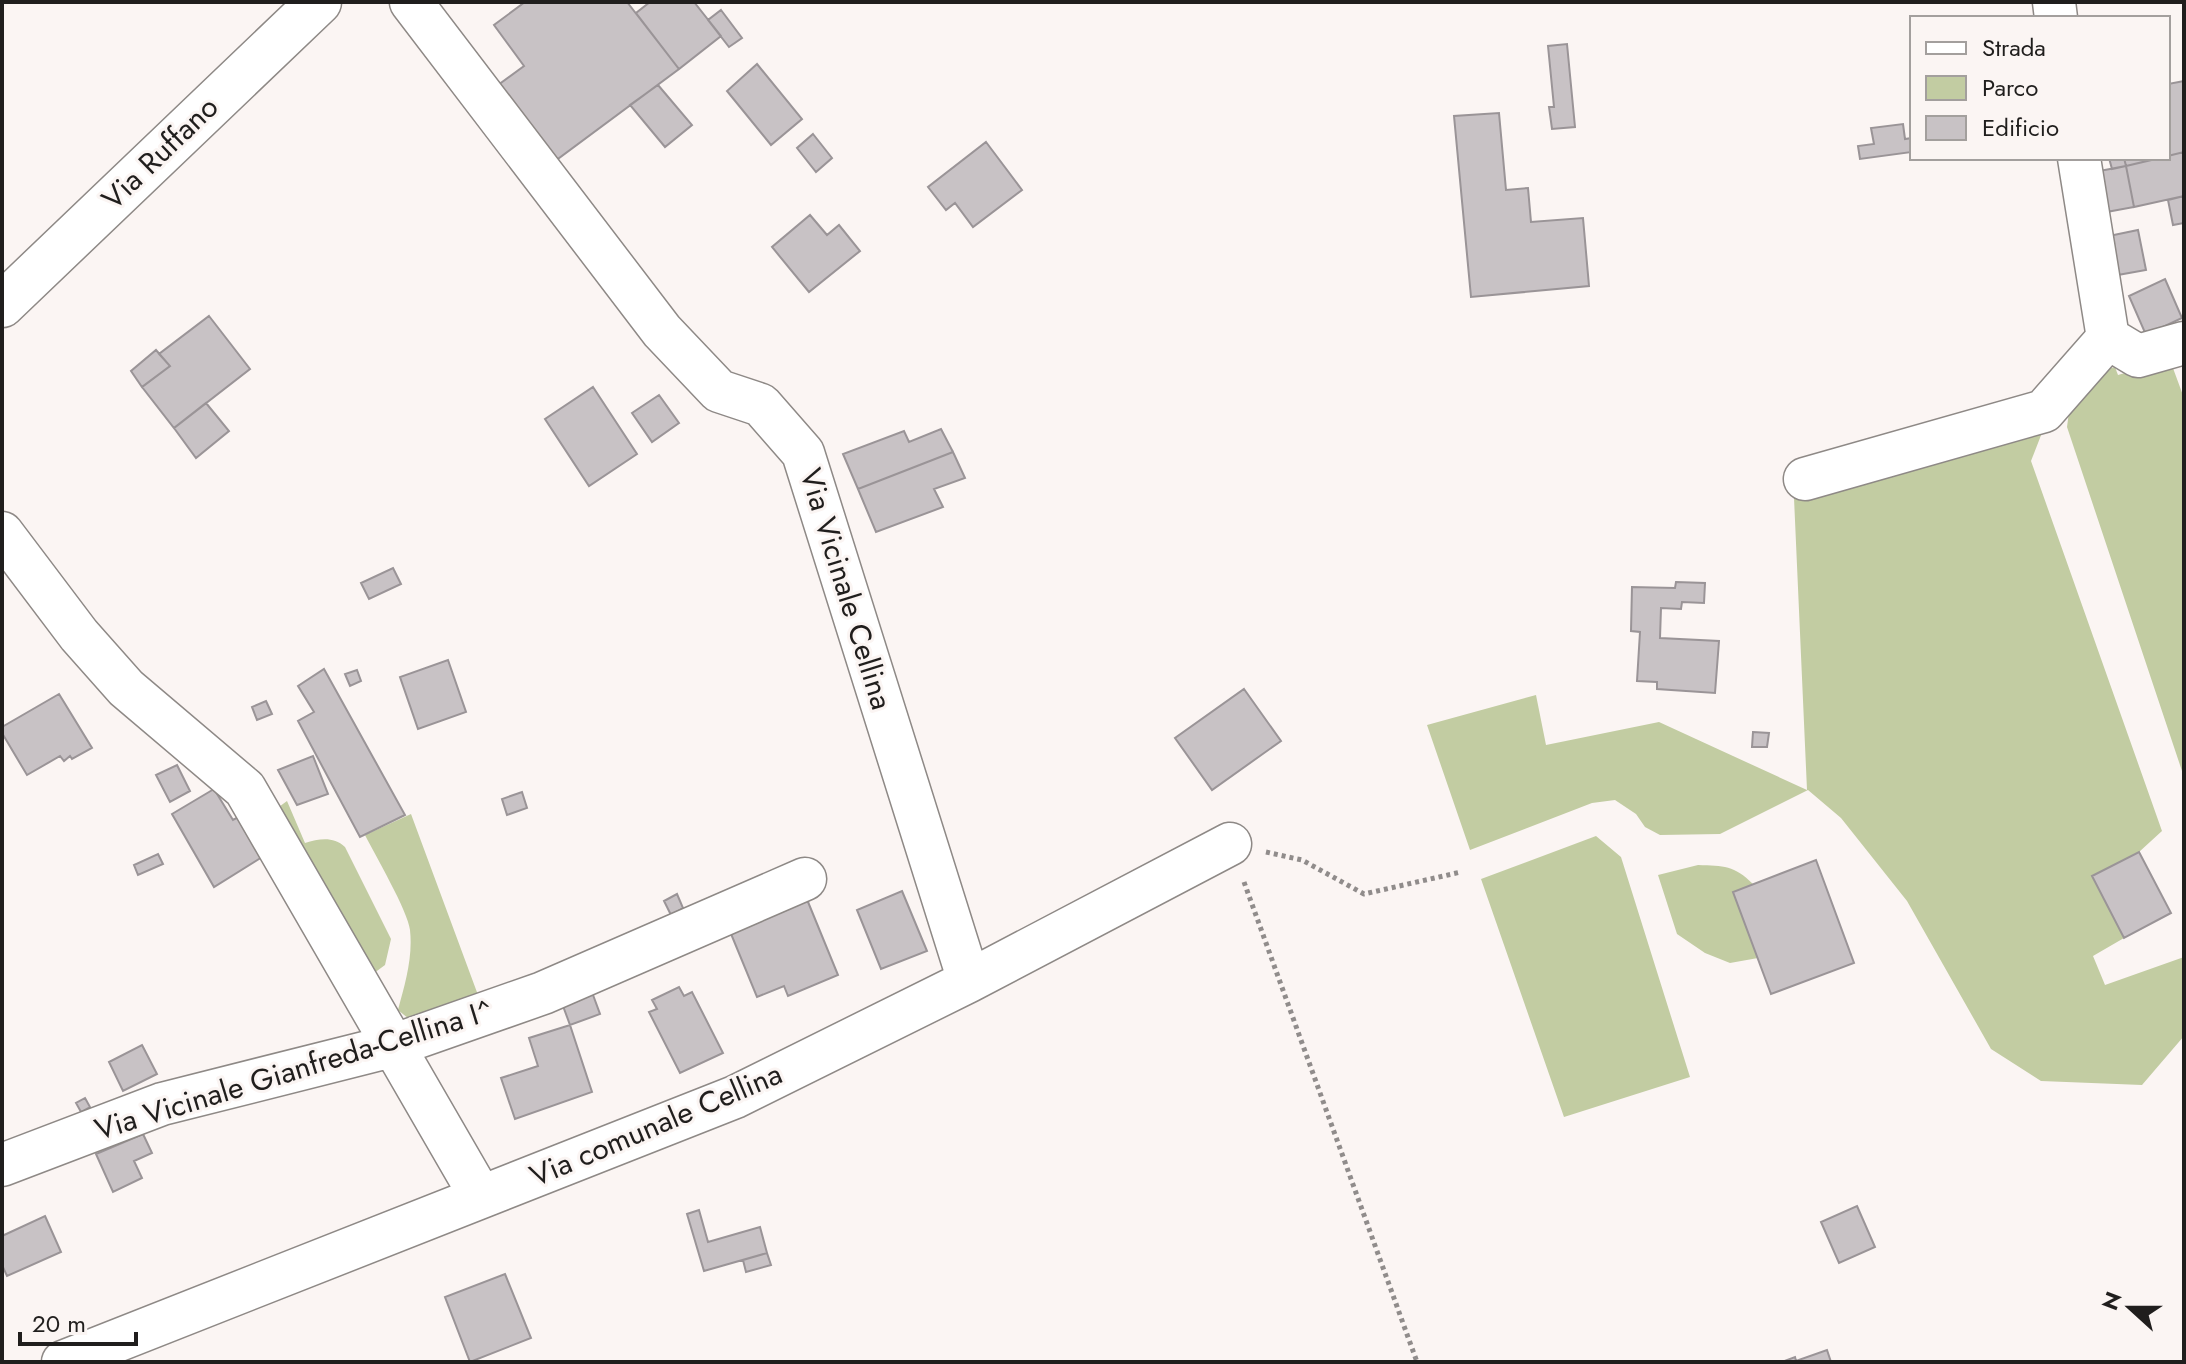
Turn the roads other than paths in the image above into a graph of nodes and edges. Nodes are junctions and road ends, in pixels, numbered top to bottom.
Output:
1 (319, 2) edge
2 (411, 2) edge
3 (2079, 160) edge
4 (2, 305) edge
5 (2108, 338) junction
6 (2184, 343) edge
7 (1805, 479) dead end
8 (2, 533) edge
9 (1230, 844) road end
10 (805, 879) dead end
11 (969, 981) junction
12 (392, 1046) junction
13 (2, 1165) edge
14 (481, 1197) junction
15 (63, 1362) edge

1 - 4 street, Via Ruffano
2 - 11 street, Via Vicinale Cellina
3 - 5 street
5 - 6 street
5 - 7 street
8 - 12 street
9 - 11 street, Via comunale Cellina
10 - 12 street, Via Vicinale Gianfreda-Cellina I^
11 - 14 street, Via comunale Cellina
12 - 13 street, Via Vicinale Gianfreda-Cellina I^
12 - 14 street
14 - 15 street, Via comunale Cellina

